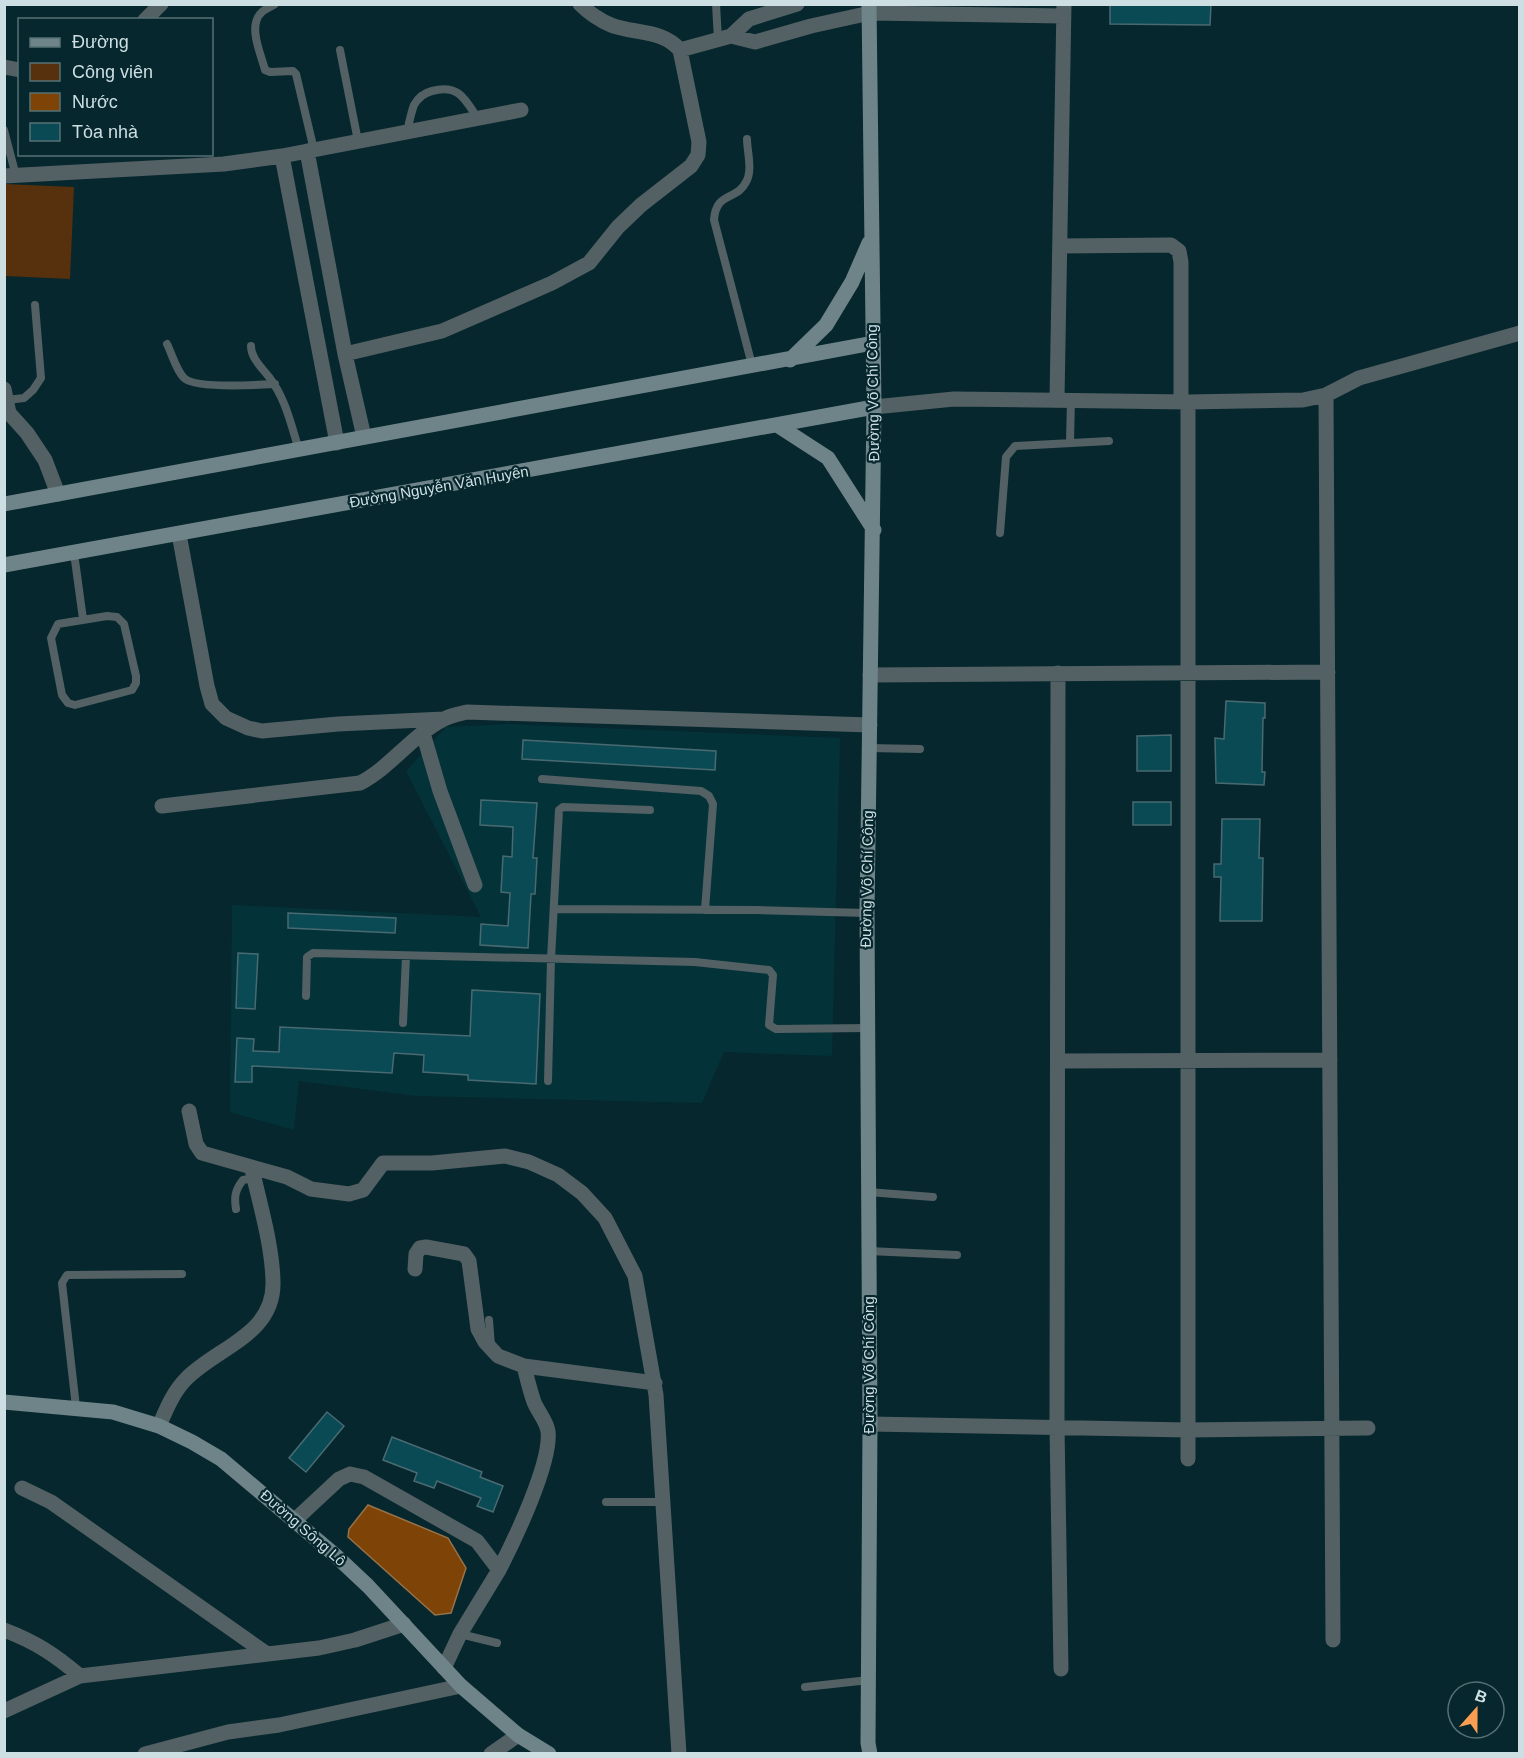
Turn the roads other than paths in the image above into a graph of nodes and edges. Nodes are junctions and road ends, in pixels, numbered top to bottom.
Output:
1 (161, 4) edge
2 (275, 4) edge
3 (580, 4) edge
4 (716, 4) edge
5 (797, 4) edge
6 (870, 9) edge
7 (1064, 10) edge
8 (148, 18) edge
9 (725, 38) junction
10 (340, 50) dead end
11 (680, 50) junction
12 (521, 110) dead end
13 (478, 119) junction
14 (4, 130) edge
15 (407, 132) junction
16 (747, 139) dead end
17 (358, 141) junction
18 (310, 151) junction
19 (282, 156) junction
20 (10, 176) edge
21 (873, 235) junction
22 (1060, 246) junction
23 (35, 305) dead end
24 (1520, 333) edge
25 (873, 343) junction
26 (167, 344) dead end
27 (251, 345) dead end
28 (345, 354) junction
29 (790, 360) junction
30 (752, 365) junction
31 (274, 384) junction
32 (6, 395) edge
33 (1326, 395) junction
34 (1064, 399) junction
35 (1185, 401) junction
36 (874, 407) junction
37 (777, 425) junction
38 (364, 437) junction
39 (1109, 441) dead end
40 (1070, 442) junction
41 (337, 443) junction
42 (298, 450) junction
43 (58, 494) junction
44 (4, 504) edge
45 (874, 530) junction
46 (1000, 532) dead end
47 (179, 534) junction
48 (74, 554) junction
49 (4, 565) edge
50 (83, 619) junction
51 (1328, 672) junction
52 (1058, 673) junction
53 (1188, 673) junction
54 (870, 675) junction
55 (444, 718) junction
56 (870, 725) junction
57 (423, 733) junction
58 (869, 748) junction
59 (920, 749) dead end
60 (542, 779) dead end
61 (162, 806) dead end
62 (650, 810) dead end
63 (476, 885) dead end
64 (554, 909) junction
65 (705, 910) junction
66 (867, 913) junction
67 (406, 956) junction
68 (551, 959) junction
69 (306, 996) dead end
70 (403, 1023) dead end
71 (867, 1028) junction
72 (1188, 1060) junction
73 (1330, 1060) junction
74 (1059, 1061) junction
75 (548, 1081) dead end
76 (189, 1111) dead end
77 (253, 1173) junction
78 (868, 1192) junction
79 (933, 1197) dead end
80 (236, 1209) dead end
81 (868, 1251) junction
82 (957, 1255) dead end
83 (415, 1269) dead end
84 (182, 1274) dead end
85 (489, 1320) dead end
86 (492, 1349) junction
87 (524, 1366) junction
88 (655, 1383) junction
89 (4, 1402) edge
90 (76, 1407) junction
91 (870, 1424) junction
92 (159, 1426) junction
93 (1058, 1428) junction
94 (1332, 1428) junction
95 (1368, 1428) dead end
96 (1188, 1430) junction
97 (1188, 1459) dead end
98 (22, 1488) dead end
99 (606, 1502) dead end
100 (663, 1502) junction
101 (295, 1520) junction
102 (499, 1570) junction
103 (404, 1624) junction
104 (4, 1630) edge
105 (460, 1634) junction
106 (1333, 1640) dead end
107 (497, 1643) dead end
108 (267, 1654) junction
109 (444, 1668) junction
110 (1061, 1669) dead end
111 (80, 1676) junction
112 (869, 1680) junction
113 (461, 1686) junction
114 (805, 1687) dead end
115 (4, 1711) edge
116 (518, 1735) junction
117 (145, 1754) edge
118 (491, 1754) edge
119 (549, 1754) edge
120 (679, 1754) edge
121 (870, 1754) edge

1 - 8 street
2 - 18 lane
3 - 11 street
4 - 9 lane
5 - 9 street
6 - 7 street
6 - 9 street
6 - 21 street, Đường Võ Chí Công
7 - 22 street
9 - 11 street
10 - 17 lane
11 - 28 street
12 - 13 street
13 - 15 street
13 - 15 lane
14 - 20 lane
15 - 17 street
16 - 30 lane
17 - 18 street
18 - 19 street
18 - 28 street
19 - 20 street
19 - 41 street
21 - 25 street, Đường Võ Chí Công
21 - 29 street
22 - 34 street
22 - 35 street
23 - 32 lane
24 - 33 street
25 - 29 street
25 - 36 street, Đường Võ Chí Công
26 - 31 lane
27 - 31 lane
28 - 38 street
29 - 30 street
30 - 38 street
31 - 42 lane
32 - 43 street
33 - 35 street
33 - 51 street
34 - 35 street
34 - 36 street
34 - 40 lane
35 - 53 street
36 - 37 street, Đường Nguyễn Văn Huyên
36 - 45 street, Đường Võ Chí Công
37 - 45 street
37 - 47 street, Đường Nguyễn Văn Huyên
38 - 41 street
39 - 40 lane
40 - 46 lane
41 - 42 street
42 - 43 street
43 - 44 street
45 - 54 street, Đường Võ Chí Công
47 - 48 street, Đường Nguyễn Văn Huyên
47 - 55 street
48 - 49 street, Đường Nguyễn Văn Huyên
48 - 50 lane
50 - 50 lane
51 - 53 street
51 - 73 street
52 - 53 street
52 - 54 street
52 - 74 street
53 - 72 street
54 - 56 street, Đường Võ Chí Công
55 - 56 street
55 - 57 street
56 - 58 street, Đường Võ Chí Công
57 - 61 street
57 - 63 street
58 - 59 lane
58 - 66 street, Đường Võ Chí Công
60 - 65 lane
62 - 64 lane
64 - 65 lane
64 - 68 lane
65 - 66 lane
66 - 71 street, Đường Võ Chí Công
67 - 68 lane
67 - 69 lane
67 - 70 lane
68 - 71 lane
68 - 75 lane
71 - 78 street, Đường Võ Chí Công
72 - 73 street
72 - 74 street
72 - 96 street
73 - 94 street
74 - 93 street
76 - 77 street
77 - 80 lane
77 - 88 street
77 - 92 street
78 - 79 lane
78 - 81 street, Đường Võ Chí Công
81 - 82 lane
81 - 91 street, Đường Võ Chí Công
83 - 86 street
84 - 90 lane
85 - 86 lane
86 - 87 street
87 - 88 street
87 - 102 street
88 - 100 street
89 - 90 street, Đường Sông Lô
90 - 92 street, Đường Sông Lô
91 - 93 street
91 - 112 street, Đường Võ Chí Công
92 - 101 street, Đường Sông Lô
93 - 96 street
93 - 110 street
94 - 95 street
94 - 96 street
94 - 106 street
96 - 97 street
98 - 108 street
99 - 100 lane
100 - 120 street
101 - 102 street
101 - 103 street, Đường Sông Lô
102 - 105 street
103 - 108 street
103 - 109 street, Đường Sông Lô
104 - 111 street
105 - 107 lane
105 - 109 street
108 - 111 street
109 - 113 street, Đường Sông Lô
111 - 115 street
112 - 114 lane
112 - 121 street, Đường Võ Chí Công
113 - 116 street, Đường Sông Lô
113 - 117 street
116 - 118 street
116 - 119 street, Đường Sông Lô

